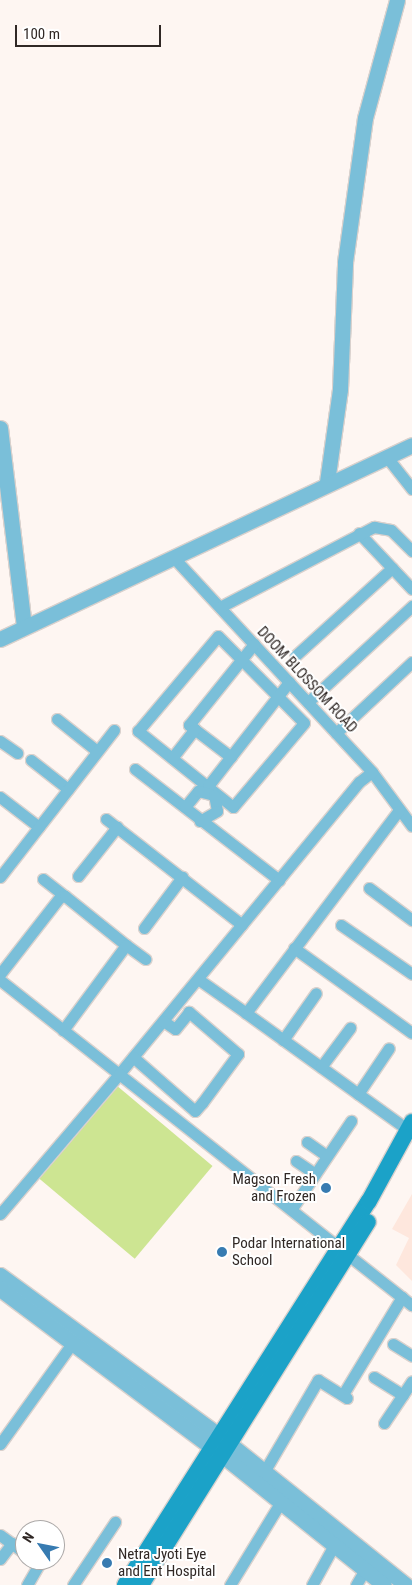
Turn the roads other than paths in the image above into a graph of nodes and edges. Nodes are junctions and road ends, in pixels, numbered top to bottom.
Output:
1 (397, 0) edge
2 (0, 428) edge
3 (412, 445) edge
4 (386, 456) junction
5 (327, 482) junction
6 (412, 489) edge
7 (359, 533) junction
8 (412, 551) edge
9 (174, 558) junction
10 (392, 568) junction
11 (412, 590) edge
12 (412, 606) edge
13 (220, 607) junction
14 (24, 627) junction
15 (0, 639) edge
16 (254, 644) junction
17 (295, 656) dead end
18 (241, 661) junction
19 (412, 662) edge
20 (289, 682) junction
21 (277, 700) junction
22 (308, 702) junction
23 (57, 719) dead end
24 (195, 729) junction
25 (114, 730) dead end
26 (336, 733) junction
27 (0, 741) edge
28 (97, 751) junction
29 (17, 753) dead end
30 (230, 757) junction
31 (172, 758) junction
32 (31, 760) dead end
33 (135, 769) dead end
34 (372, 772) junction
35 (208, 786) junction
36 (68, 789) junction
37 (0, 797) edge
38 (185, 806) junction
39 (398, 811) junction
40 (106, 819) dead end
41 (200, 821) junction
42 (412, 826) edge
43 (39, 827) junction
44 (117, 827) junction
45 (4, 863) edge
46 (78, 876) dead end
47 (0, 877) edge
48 (182, 877) junction
49 (43, 879) dead end
50 (279, 880) junction
51 (369, 888) dead end
52 (65, 896) junction
53 (412, 920) edge
54 (342, 925) dead end
55 (242, 926) junction
56 (144, 928) dead end
57 (126, 945) junction
58 (294, 948) junction
59 (145, 959) dead end
60 (0, 974) edge
61 (412, 974) edge
62 (198, 979) junction
63 (0, 980) edge
64 (316, 993) dead end
65 (246, 1013) junction
66 (163, 1021) junction
67 (350, 1028) dead end
68 (63, 1030) junction
69 (412, 1033) edge
70 (283, 1040) junction
71 (390, 1048) dead end
72 (133, 1057) junction
73 (321, 1067) junction
74 (119, 1074) junction
75 (358, 1094) junction
76 (351, 1121) dead end
77 (411, 1132) edge
78 (307, 1142) dead end
79 (327, 1156) junction
80 (296, 1161) dead end
81 (315, 1174) junction
82 (293, 1208) junction
83 (0, 1214) edge
84 (344, 1249) junction
85 (0, 1274) edge
86 (0, 1289) edge
87 (402, 1297) junction
88 (412, 1305) edge
89 (73, 1342) junction
90 (392, 1344) dead end
91 (412, 1356) edge
92 (374, 1376) dead end
93 (412, 1382) edge
94 (403, 1396) junction
95 (384, 1423) dead end
96 (0, 1444) edge
97 (222, 1446) junction
98 (264, 1472) junction
99 (280, 1503) junction
100 (115, 1522) dead end
101 (0, 1535) edge
102 (12, 1543) junction
103 (15, 1545) edge
104 (333, 1547) junction
105 (0, 1559) edge
106 (36, 1570) edge
107 (364, 1571) junction
108 (27, 1585) edge
109 (73, 1585) edge
110 (125, 1585) edge
111 (141, 1585) edge
112 (230, 1585) edge
113 (312, 1585) edge
114 (356, 1585) edge
115 (384, 1585) edge
116 (406, 1585) edge

1 - 5 street
2 - 14 street
3 - 4 street
4 - 5 street
4 - 6 street
5 - 9 street
7 - 8 street
7 - 10 street
7 - 13 street
9 - 13 street, DOOM BLOSSOM ROAD
9 - 14 street
10 - 11 street
10 - 17 street
12 - 22 street
13 - 16 street, DOOM BLOSSOM ROAD
14 - 15 street
16 - 18 street
16 - 20 street, DOOM BLOSSOM ROAD
18 - 21 street
18 - 24 street
18 - 31 street
19 - 26 street
20 - 21 street
20 - 22 street, DOOM BLOSSOM ROAD
21 - 30 street
21 - 35 street
22 - 26 street, DOOM BLOSSOM ROAD
23 - 28 street
24 - 30 street
24 - 31 street
25 - 28 street
26 - 34 street, DOOM BLOSSOM ROAD
27 - 29 street
28 - 36 street
30 - 35 street
31 - 35 street
32 - 36 street
33 - 38 street
34 - 39 street, DOOM BLOSSOM ROAD
34 - 50 street
36 - 43 street
37 - 43 street
38 - 41 street
38 - 41 street
39 - 42 street, DOOM BLOSSOM ROAD
39 - 58 street
40 - 44 street
41 - 50 street
43 - 45 street
44 - 46 street
44 - 48 street
45 - 47 street
48 - 55 street
48 - 56 street
49 - 52 street
50 - 55 street
51 - 53 street
52 - 57 street
52 - 60 street
54 - 61 street
55 - 62 street
57 - 59 street
57 - 68 street
58 - 65 street
58 - 69 street
62 - 65 street
62 - 66 street
63 - 68 street
64 - 70 street
65 - 70 street
66 - 72 street
66 - 72 street
67 - 73 street
68 - 74 street
70 - 73 street
71 - 75 street
72 - 74 street
73 - 75 street
74 - 82 street
74 - 83 street
75 - 77 street
76 - 79 street
77 - 84 main road
78 - 79 street
79 - 81 street
80 - 81 street
81 - 82 street
82 - 84 street
84 - 87 street
84 - 97 main road
85 - 97 street
86 - 89 street
87 - 88 street
87 - 98 street
89 - 96 street
89 - 97 street
90 - 91 street
92 - 94 street
93 - 94 street
94 - 95 street
97 - 98 street
97 - 99 street
97 - 110 main road
97 - 111 main road
98 - 116 street
99 - 104 street
99 - 112 street
100 - 109 street
101 - 102 street
102 - 103 street
102 - 105 street
104 - 107 street
104 - 113 street
106 - 108 street
107 - 114 street
107 - 115 street

